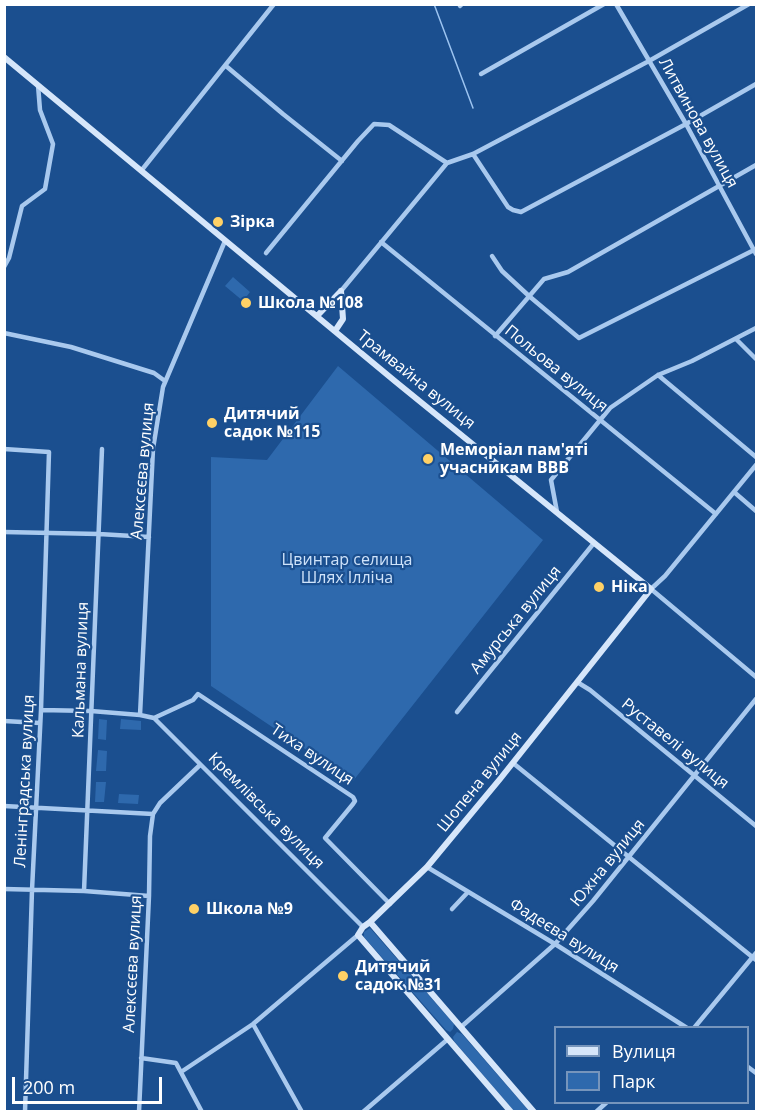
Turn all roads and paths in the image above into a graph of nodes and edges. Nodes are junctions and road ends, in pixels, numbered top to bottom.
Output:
1 (274, 4) edge
2 (604, 4) edge
3 (616, 4) edge
4 (749, 4) edge
5 (4, 57) edge
6 (650, 62) junction
7 (226, 66) junction
8 (481, 74) dead end
9 (756, 84) edge
10 (38, 85) junction
11 (686, 124) junction
12 (473, 154) junction
13 (342, 161) junction
14 (447, 163) junction
15 (756, 165) edge
16 (141, 171) junction
17 (719, 186) junction
18 (225, 241) junction
19 (381, 242) junction
20 (756, 251) edge
21 (266, 253) dead end
22 (492, 256) dead end
23 (4, 267) edge
24 (341, 291) junction
25 (529, 297) junction
26 (317, 316) junction
27 (756, 328) edge
28 (335, 332) junction
29 (4, 333) edge
30 (495, 336) junction
31 (736, 339) junction
32 (756, 359) edge
33 (658, 375) junction
34 (165, 381) junction
35 (599, 420) junction
36 (4, 449) edge
37 (102, 449) dead end
38 (756, 457) edge
39 (756, 465) edge
40 (734, 492) junction
41 (756, 511) edge
42 (557, 512) junction
43 (716, 514) junction
44 (4, 532) edge
45 (46, 533) junction
46 (99, 534) junction
47 (149, 537) junction
48 (594, 543) junction
49 (651, 589) junction
50 (756, 677) edge
51 (577, 682) junction
52 (756, 699) edge
53 (41, 710) junction
54 (91, 711) junction
55 (457, 712) dead end
56 (140, 715) junction
57 (152, 717) junction
58 (4, 721) edge
59 (40, 723) junction
60 (513, 763) junction
61 (200, 765) junction
62 (694, 775) junction
63 (4, 806) edge
64 (36, 808) junction
65 (88, 810) junction
66 (153, 814) junction
67 (756, 826) edge
68 (628, 857) junction
69 (427, 867) junction
70 (4, 889) edge
71 (32, 890) junction
72 (84, 891) junction
73 (468, 892) junction
74 (149, 896) junction
75 (390, 903) junction
76 (452, 909) dead end
77 (370, 922) junction
78 (363, 927) junction
79 (358, 935) junction
80 (555, 944) junction
81 (755, 957) edge
82 (253, 1024) junction
83 (684, 1026) edge
84 (696, 1026) edge
85 (461, 1027) junction
86 (448, 1039) junction
87 (141, 1058) junction
88 (181, 1072) junction
89 (25, 1112) edge
90 (139, 1112) edge
91 (202, 1112) edge
92 (302, 1112) edge
93 (363, 1112) edge
94 (511, 1112) edge
95 (534, 1112) edge

1 - 7 street
2 - 8 street
3 - 6 street, Литвинова вулиця
4 - 6 street
5 - 10 street, Трамвайна вулиця
6 - 11 street, Литвинова вулиця
6 - 12 street
7 - 13 street
7 - 16 street
9 - 11 street
10 - 16 street, Трамвайна вулиця
10 - 23 street
11 - 12 street
11 - 17 street, Литвинова вулиця
12 - 14 street
13 - 14 street
13 - 21 street
14 - 19 street
15 - 17 street
16 - 18 street, Трамвайна вулиця
17 - 20 street, Литвинова вулиця
17 - 25 street
18 - 26 street, Трамвайна вулиця
18 - 34 street, Алексєєва вулиця
19 - 24 street
19 - 30 street, Польова вулиця
20 - 25 street
22 - 25 street
24 - 26 street
24 - 28 street
25 - 30 street
26 - 28 street, Трамвайна вулиця
27 - 31 street
28 - 42 street, Трамвайна вулиця
29 - 34 street
30 - 35 street, Польова вулиця
31 - 32 street
31 - 33 street
33 - 35 street
33 - 38 street
34 - 47 street, Алексєєва вулиця
35 - 42 street
35 - 43 street, Польова вулиця
36 - 45 street, Ленінградська вулиця
37 - 46 street, Кальмана вулиця
39 - 40 street, Шопена вулиця
40 - 41 street
40 - 43 street, Шопена вулиця
42 - 48 street, Трамвайна вулиця
43 - 49 street, Шопена вулиця
44 - 45 street
45 - 46 street
45 - 53 street, Ленінградська вулиця
46 - 47 street
46 - 54 street, Кальмана вулиця
47 - 56 street, Алексєєва вулиця
48 - 49 street, Трамвайна вулиця
48 - 55 street, Амурська вулиця
49 - 50 street, Трамвайна вулиця
49 - 51 street, Шопена вулиця
51 - 60 street, Шопена вулиця
51 - 62 street, Руставелі вулиця
52 - 62 street, Южна вулиця
53 - 54 street
53 - 59 street, Ленінградська вулиця
54 - 56 street
54 - 65 street, Кальмана вулиця
56 - 57 street
57 - 61 street, Кремлівська вулиця
57 - 75 street, Тиха вулиця
58 - 59 street
59 - 64 street, Ленінградська вулиця
60 - 68 street
60 - 69 street, Шопена вулиця
61 - 66 street
61 - 78 street, Кремлівська вулиця
62 - 67 street, Руставелі вулиця
62 - 68 street, Южна вулиця
63 - 64 street
64 - 65 street
64 - 71 street, Ленінградська вулиця
65 - 66 street
65 - 72 street, Кальмана вулиця
66 - 74 street, Алексєєва вулиця
68 - 80 street, Южна вулиця
68 - 81 street
69 - 73 street, Фадеєва вулиця
69 - 75 street, Шопена вулиця
70 - 71 street
71 - 72 street
71 - 89 street, Ленінградська вулиця
72 - 74 street
73 - 76 street
73 - 80 street, Фадеєва вулиця
74 - 87 street, Алексєєва вулиця
75 - 77 street, Шопена вулиця
77 - 78 street, Шопена вулиця
77 - 85 street
78 - 79 street, Шопена вулиця
79 - 82 street, Шопена вулиця
79 - 86 street
80 - 83 street, Фадеєва вулиця
80 - 85 street, Южна вулиця
81 - 84 street
82 - 88 street, Шопена вулиця
82 - 92 street
85 - 95 street
86 - 93 street
86 - 94 street
87 - 88 street
87 - 90 street, Алексєєва вулиця
88 - 91 street

